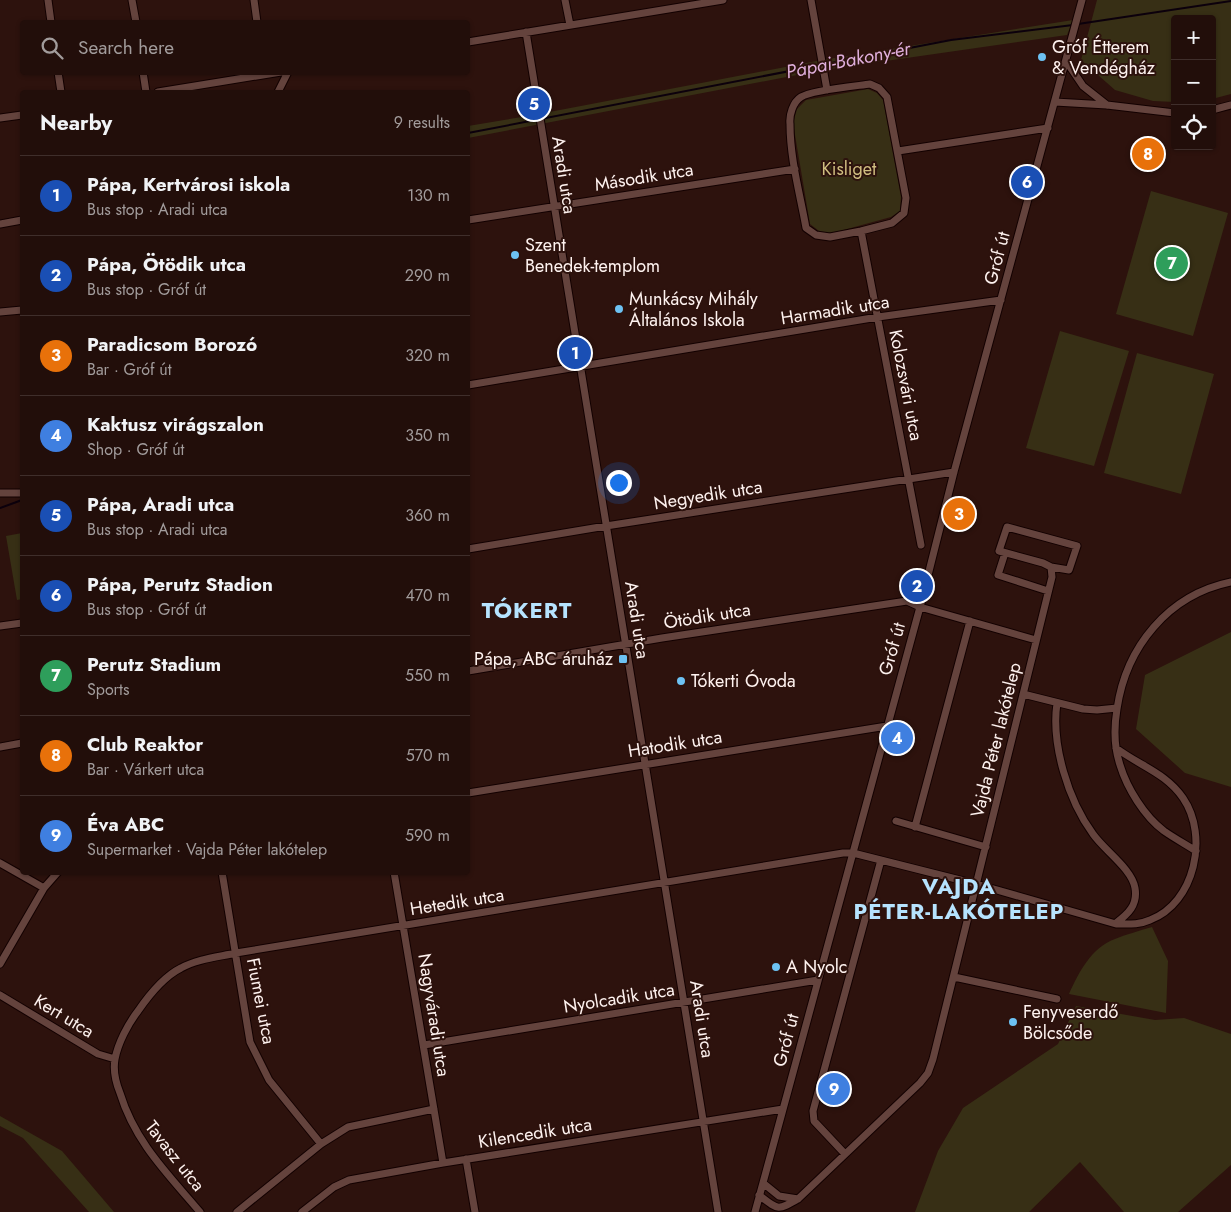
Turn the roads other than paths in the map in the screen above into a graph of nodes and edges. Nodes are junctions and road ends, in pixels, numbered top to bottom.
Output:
1 (48, 0) edge
2 (132, 0) edge
3 (254, 0) edge
4 (565, 0) edge
5 (722, 0) edge
6 (812, 0) edge
7 (1082, 0) edge
8 (51, 20) edge
9 (136, 20) edge
10 (257, 20) edge
11 (570, 25) junction
12 (526, 32) junction
13 (470, 42) edge
14 (1066, 61) junction
15 (58, 75) edge
16 (143, 75) edge
17 (259, 75) edge
18 (286, 75) edge
19 (61, 90) edge
20 (146, 90) edge
21 (170, 90) edge
22 (279, 90) edge
23 (827, 90) junction
24 (1055, 102) junction
25 (1107, 105) junction
26 (1231, 105) edge
27 (1216, 109) edge
28 (1171, 113) edge
29 (20, 115) edge
30 (0, 118) edge
31 (1048, 128) junction
32 (898, 151) junction
33 (795, 169) junction
34 (554, 205) junction
35 (20, 220) edge
36 (470, 220) edge
37 (0, 224) edge
38 (861, 231) junction
39 (1001, 300) junction
40 (20, 310) edge
41 (0, 312) edge
42 (878, 317) junction
43 (580, 367) junction
44 (470, 385) edge
45 (954, 472) junction
46 (908, 479) junction
47 (0, 493) edge
48 (20, 493) edge
49 (606, 526) junction
50 (921, 545) dead end
51 (470, 549) edge
52 (1005, 553) junction
53 (1051, 567) junction
54 (1231, 582) edge
55 (1048, 591) junction
56 (920, 607) junction
57 (970, 621) junction
58 (20, 623) edge
59 (0, 626) edge
60 (1036, 640) junction
61 (625, 644) junction
62 (470, 671) edge
63 (1023, 694) junction
64 (1058, 703) junction
65 (1117, 708) junction
66 (886, 726) junction
67 (20, 743) edge
68 (0, 747) edge
69 (1116, 748) junction
70 (645, 764) junction
71 (470, 793) edge
72 (896, 821) dead end
73 (915, 827) junction
74 (986, 847) junction
75 (1196, 851) junction
76 (853, 853) junction
77 (881, 860) junction
78 (0, 863) edge
79 (20, 874) edge
80 (21, 875) edge
81 (55, 875) edge
82 (223, 875) edge
83 (395, 875) edge
84 (664, 884) junction
85 (976, 884) junction
86 (44, 888) junction
87 (1116, 924) junction
88 (404, 926) junction
89 (236, 953) junction
90 (0, 964) edge
91 (954, 977) junction
92 (818, 980) junction
93 (0, 995) edge
94 (1057, 999) dead end
95 (684, 1002) junction
96 (424, 1045) junction
97 (115, 1059) junction
98 (434, 1109) junction
99 (783, 1109) junction
100 (703, 1122) junction
101 (321, 1144) junction
102 (845, 1154) junction
103 (466, 1159) junction
104 (443, 1163) junction
105 (763, 1183) junction
106 (759, 1195) junction
107 (798, 1199) junction
108 (200, 1212) edge
109 (237, 1212) edge
110 (302, 1212) edge
111 (475, 1212) edge
112 (718, 1212) edge
113 (755, 1212) edge

1 - 8 street
2 - 9 street
3 - 10 street
4 - 11 street
5 - 11 street
6 - 23 street
7 - 14 street, Gróf út
11 - 12 street
12 - 13 street
12 - 34 street, Aradi utca
14 - 24 street, Gróf út
14 - 25 street
15 - 19 street
16 - 20 street
17 - 21 street
18 - 22 street
23 - 32 street
23 - 33 street
24 - 25 street
24 - 31 street, Gróf út
25 - 28 street
26 - 27 street
29 - 30 street
31 - 32 street
31 - 39 street, Gróf út
32 - 38 street
33 - 34 street, Második utca
33 - 38 street
34 - 36 street, Második utca
34 - 43 street, Aradi utca
35 - 37 street
38 - 42 street, Kolozsvári utca
39 - 42 street, Harmadik utca
39 - 45 street, Gróf út
40 - 41 street
42 - 43 street, Harmadik utca
42 - 46 street, Kolozsvári utca
43 - 44 street, Harmadik utca
43 - 49 street, Aradi utca
45 - 46 street, Negyedik utca
45 - 56 street, Gróf út
46 - 49 street, Negyedik utca
46 - 50 street, Kolozsvári utca
47 - 48 street
49 - 51 street, Negyedik utca
49 - 61 street, Aradi utca
52 - 53 street
52 - 53 street
52 - 55 street
53 - 55 street, Vajda Péter lakótelep
54 - 65 street
55 - 60 street, Vajda Péter lakótelep
56 - 57 street
56 - 61 street, Ötödik utca
56 - 66 street, Gróf út
57 - 60 street
57 - 73 street
58 - 59 street
60 - 63 street, Vajda Péter lakótelep
61 - 62 street, Ötödik utca
61 - 70 street, Aradi utca
63 - 64 street
63 - 74 street, Vajda Péter lakótelep
64 - 65 street
64 - 87 street
65 - 69 street
66 - 70 street, Hatodik utca
66 - 76 street, Gróf út
67 - 68 street
69 - 75 street
69 - 75 street
70 - 71 street, Hatodik utca
70 - 84 street, Aradi utca
72 - 73 street, Vajda Péter lakótelep
73 - 74 street, Vajda Péter lakótelep
74 - 85 street, Vajda Péter lakótelep
75 - 87 street
76 - 77 street
76 - 84 street, Hetedik utca
76 - 92 street, Gróf út
77 - 85 street
77 - 102 street
78 - 79 street
80 - 86 street
81 - 86 street
82 - 89 street, Fiumei utca
83 - 88 street, Nagyváradi utca
84 - 88 street, Hetedik utca
84 - 95 street, Aradi utca
85 - 87 street
85 - 91 street, Vajda Péter lakótelep
86 - 90 street
88 - 89 street, Hetedik utca
88 - 96 street, Nagyváradi utca
89 - 97 street, Hetedik utca
89 - 101 street, Fiumei utca
91 - 94 street
91 - 102 street, Vajda Péter lakótelep
92 - 95 street, Nyolcadik utca
92 - 99 street, Gróf út
93 - 97 street, Kert utca
95 - 96 street, Nyolcadik utca
95 - 100 street, Aradi utca
96 - 98 street, Nagyváradi utca
97 - 108 street, Tavasz utca
98 - 101 street
98 - 104 street, Nagyváradi utca
99 - 100 street, Kilencedik utca
99 - 105 street, Gróf út
100 - 103 street, Kilencedik utca
100 - 112 street, Aradi utca
101 - 109 street
102 - 107 street, Vajda Péter lakótelep
103 - 104 street, Kilencedik utca
103 - 111 street
104 - 110 street, Kilencedik utca
105 - 106 street, Gróf út
105 - 107 street
106 - 107 street, Vajda Péter lakótelep
106 - 113 street, Gróf út

